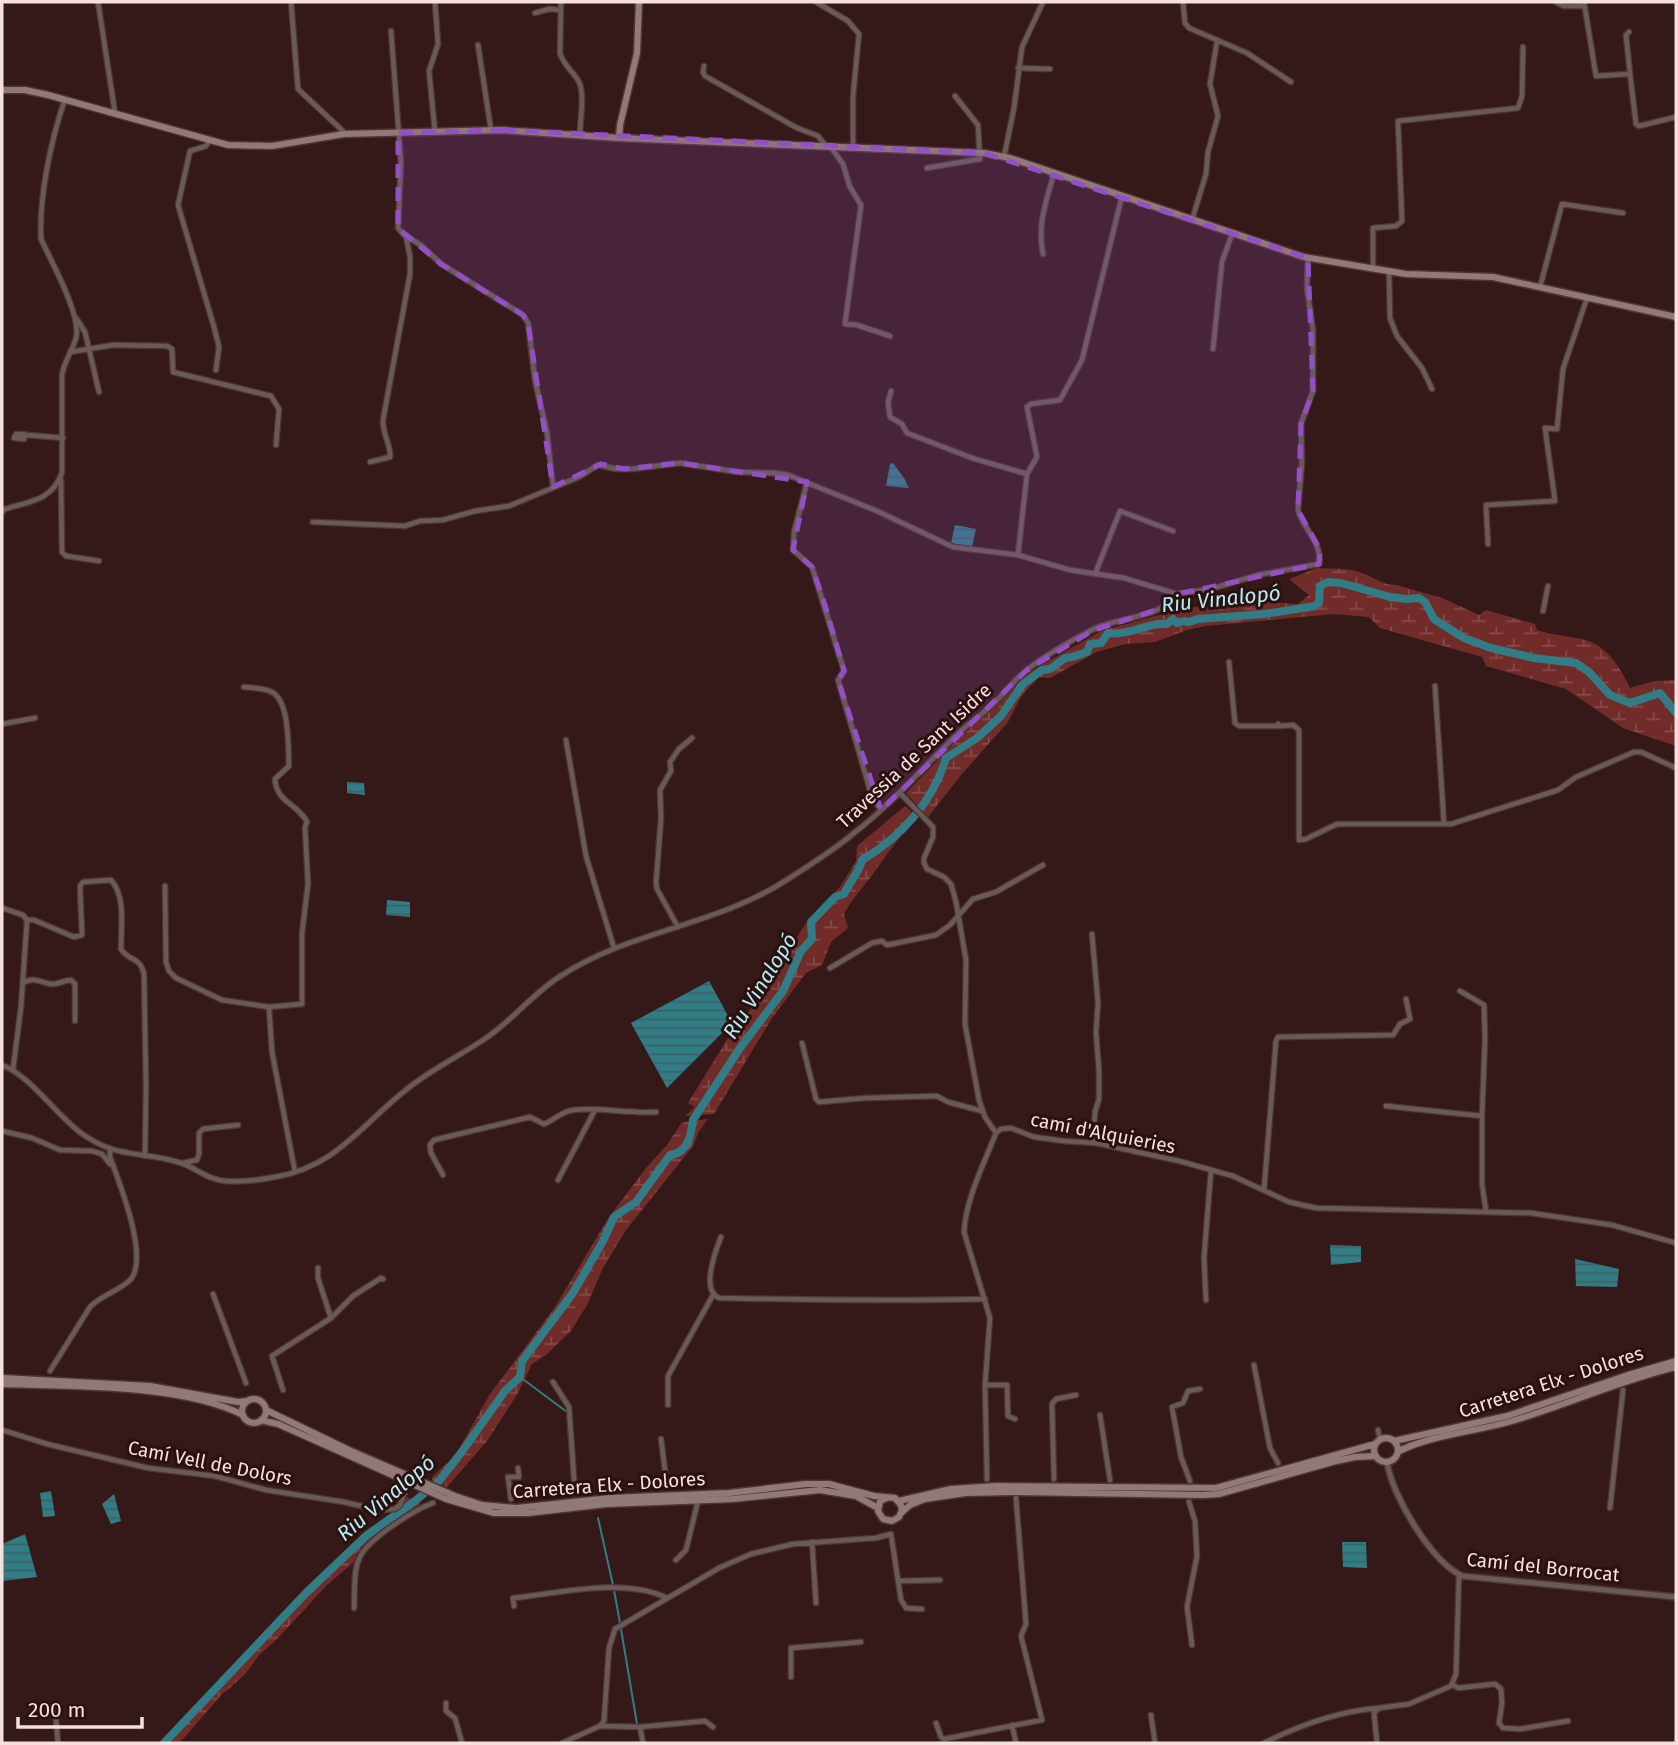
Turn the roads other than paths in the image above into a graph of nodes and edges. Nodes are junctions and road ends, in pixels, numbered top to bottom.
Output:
1 (98, 2) edge
2 (292, 2) edge
3 (435, 2) edge
4 (561, 2) edge
5 (639, 2) edge
6 (816, 2) edge
7 (1043, 2) edge
8 (1183, 2) edge
9 (1556, 2) edge
10 (1584, 4) edge
11 (561, 10) junction
12 (535, 13) dead end
13 (391, 31) dead end
14 (1629, 32) dead end
15 (1217, 41) junction
16 (478, 45) dead end
17 (1523, 47) dead end
18 (704, 66) dead end
19 (1018, 68) junction
20 (1050, 69) dead end
21 (1630, 74) junction
22 (1291, 82) dead end
23 (2, 90) edge
24 (955, 96) dead end
25 (65, 99) junction
26 (115, 113) junction
27 (1676, 117) edge
28 (491, 130) junction
29 (435, 132) junction
30 (398, 133) junction
31 (346, 134) junction
32 (580, 134) junction
33 (619, 138) junction
34 (209, 141) junction
35 (827, 145) junction
36 (853, 146) junction
37 (981, 153) junction
38 (1004, 157) junction
39 (927, 168) dead end
40 (1054, 173) junction
41 (1122, 196) junction
42 (1623, 213) dead end
43 (1192, 220) junction
44 (1232, 234) junction
45 (406, 236) junction
46 (1043, 254) dead end
47 (1308, 258) junction
48 (1373, 269) junction
49 (1389, 272) junction
50 (1540, 287) junction
51 (1587, 298) junction
52 (74, 314) junction
53 (1676, 317) edge
54 (890, 336) dead end
55 (1213, 349) dead end
56 (89, 350) junction
57 (69, 352) junction
58 (216, 370) dead end
59 (1433, 389) dead end
60 (891, 391) dead end
61 (99, 392) dead end
62 (24, 434) dead end
63 (63, 438) junction
64 (276, 445) dead end
65 (370, 462) dead end
66 (1027, 474) junction
67 (61, 478) junction
68 (807, 482) junction
69 (552, 487) junction
70 (2, 512) edge
71 (313, 522) dead end
72 (1173, 531) dead end
73 (1488, 544) dead end
74 (1018, 555) junction
75 (99, 561) dead end
76 (1095, 574) junction
77 (1548, 586) dead end
78 (1177, 594) junction
79 (1543, 611) dead end
80 (1229, 662) dead end
81 (1435, 686) dead end
82 (244, 687) dead end
83 (35, 718) dead end
84 (2, 724) edge
85 (692, 738) dead end
86 (566, 740) dead end
87 (1676, 768) edge
88 (900, 793) junction
89 (881, 810) junction
90 (1444, 824) junction
91 (1043, 865) dead end
92 (164, 887) dead end
93 (2, 908) edge
94 (958, 914) junction
95 (27, 920) junction
96 (678, 927) junction
97 (1092, 934) dead end
98 (614, 948) junction
99 (831, 968) dead end
100 (23, 983) junction
101 (1460, 991) dead end
102 (1406, 999) dead end
103 (269, 1007) junction
104 (75, 1021) dead end
105 (802, 1043) dead end
106 (2, 1065) edge
107 (13, 1069) junction
108 (1386, 1106) dead end
109 (595, 1110) junction
110 (983, 1111) junction
111 (656, 1112) dead end
112 (1482, 1116) junction
113 (238, 1125) dead end
114 (2, 1131) edge
115 (996, 1133) junction
116 (1093, 1143) junction
117 (110, 1150) junction
118 (145, 1156) junction
119 (182, 1163) junction
120 (1212, 1170) junction
121 (295, 1172) junction
122 (116, 1174) junction
123 (443, 1175) dead end
124 (558, 1180) dead end
125 (1264, 1190) junction
126 (1486, 1211) junction
127 (721, 1237) dead end
128 (1676, 1244) edge
129 (318, 1268) dead end
130 (383, 1279) dead end
131 (213, 1294) dead end
132 (713, 1295) junction
133 (985, 1299) junction
134 (1206, 1300) dead end
135 (331, 1318) junction
136 (1676, 1361) edge
137 (1254, 1365) dead end
138 (1676, 1367) edge
139 (50, 1371) dead end
140 (2, 1378) edge
141 (553, 1382) dead end
142 (246, 1383) dead end
143 (2, 1384) edge
144 (985, 1385) junction
145 (1200, 1389) dead end
146 (283, 1390) dead end
147 (1623, 1390) dead end
148 (1076, 1395) dead end
149 (247, 1401) junction
150 (668, 1405) dead end
151 (266, 1410) junction
152 (243, 1415) junction
153 (1100, 1415) dead end
154 (1015, 1419) dead end
155 (261, 1420) junction
156 (2, 1430) edge
157 (1378, 1430) dead end
158 (661, 1439) dead end
159 (1394, 1441) junction
160 (1378, 1442) junction
161 (1398, 1452) junction
162 (1376, 1456) junction
163 (1387, 1462) junction
164 (1278, 1463) dead end
165 (518, 1468) dead end
166 (987, 1479) dead end
167 (1054, 1479) dead end
168 (1110, 1480) dead end
169 (413, 1481) junction
170 (1190, 1481) dead end
171 (667, 1486) dead end
172 (405, 1492) dead end
173 (575, 1493) dead end
174 (447, 1496) junction
175 (887, 1498) junction
176 (1016, 1498) dead end
177 (511, 1499) dead end
178 (899, 1501) junction
179 (1189, 1502) dead end
180 (433, 1503) dead end
181 (697, 1505) dead end
182 (878, 1508) junction
183 (1610, 1508) dead end
184 (901, 1513) junction
185 (811, 1542) junction
186 (676, 1560) dead end
187 (1459, 1575) junction
188 (940, 1580) dead end
189 (898, 1581) junction
190 (1676, 1597) edge
191 (667, 1598) junction
192 (817, 1603) dead end
193 (514, 1606) dead end
194 (354, 1608) dead end
195 (922, 1609) dead end
196 (861, 1642) dead end
197 (1192, 1645) dead end
198 (791, 1677) dead end
199 (1452, 1684) junction
200 (446, 1703) dead end
201 (55, 1709) dead end
202 (1379, 1709) junction
203 (1151, 1715) dead end
204 (1568, 1721) dead end
205 (936, 1723) dead end
206 (1012, 1726) junction
207 (600, 1727) junction
208 (640, 1727) junction
209 (713, 1727) dead end
210 (58, 1743) edge
211 (463, 1743) edge
212 (562, 1743) edge
213 (643, 1743) edge
214 (1016, 1743) edge
215 (1155, 1743) edge
216 (1264, 1743) edge
217 (1377, 1743) edge

1 - 26 street
2 - 31 street
3 - 29 street
4 - 11 street
5 - 33 main road
6 - 36 street
7 - 19 street
8 - 15 street
9 - 10 street
10 - 21 street
11 - 12 street
11 - 32 street
13 - 30 street
14 - 21 street
15 - 22 street
15 - 43 street
16 - 28 street
17 - 48 street
18 - 35 street
19 - 20 street
19 - 38 street
21 - 27 street
23 - 25 main road
24 - 37 street
25 - 26 main road
25 - 52 street
26 - 34 main road
28 - 29 main road
28 - 32 main road
29 - 30 main road
30 - 31 main road
30 - 45 street
31 - 34 main road
32 - 33 main road
33 - 35 main road
34 - 58 street
35 - 36 main road
35 - 54 street
36 - 37 main road
37 - 38 main road
37 - 39 street
38 - 40 main road
40 - 41 main road
40 - 46 street
41 - 43 main road
41 - 66 street
42 - 50 street
43 - 44 main road
44 - 47 main road
44 - 55 street
45 - 65 street
45 - 69 street
47 - 48 main road
47 - 78 street, Travessia de Sant Isidre
48 - 49 main road
49 - 50 main road
49 - 59 street
50 - 51 main road
51 - 53 main road
51 - 73 street
52 - 56 street
52 - 57 street
56 - 57 street
56 - 61 street
56 - 64 street
57 - 63 street
60 - 66 street
62 - 63 street
63 - 67 street
66 - 74 street
67 - 70 street
67 - 75 street
68 - 69 street
68 - 74 street
68 - 89 street
69 - 71 street
72 - 76 street
74 - 76 street
76 - 78 street
77 - 79 street
78 - 88 street, Travessia de Sant Isidre
80 - 90 street
81 - 90 street
82 - 103 street
83 - 84 street
85 - 96 street
86 - 98 street
87 - 90 street
88 - 89 street, Travessia de Sant Isidre
88 - 94 street
89 - 96 street, Travessia de Sant Isidre
91 - 94 street
92 - 103 street
93 - 95 street
94 - 99 street
94 - 110 street
95 - 100 street
95 - 118 street
96 - 98 street, Travessia de Sant Isidre
97 - 116 street
98 - 121 street, Travessia de Sant Isidre
100 - 104 street
100 - 107 street
101 - 112 street
102 - 125 street
103 - 121 street
105 - 110 street
106 - 107 street, Travessia de Sant Isidre
107 - 117 street, Travessia de Sant Isidre
108 - 112 street
109 - 111 street
109 - 123 street
109 - 124 street
110 - 115 street
112 - 126 street
113 - 119 street
114 - 122 street
115 - 116 street, camí d'Alquieries
115 - 133 street
116 - 120 street, camí d'Alquieries
117 - 118 street, Travessia de Sant Isidre
117 - 122 street
118 - 119 street, Travessia de Sant Isidre
119 - 121 street, Travessia de Sant Isidre
120 - 125 street, camí d'Alquieries
120 - 134 street
122 - 139 street
125 - 126 street, camí d'Alquieries
126 - 128 street, camí d'Alquieries
127 - 132 street
129 - 135 street
130 - 135 street
131 - 142 street
132 - 133 street
132 - 150 street
133 - 144 street
135 - 146 street
136 - 159 main road, Carretera Elx - Dolores
137 - 164 street
138 - 161 main road, Carretera Elx - Dolores
140 - 149 main road
141 - 173 street
143 - 152 main road
144 - 154 street
144 - 166 street
145 - 170 street
147 - 183 street
148 - 167 street
149 - 151 main road
149 - 152 main road
151 - 155 main road
151 - 169 main road, Carretera Elx - Dolores
152 - 155 main road
153 - 168 street
155 - 169 main road, Carretera Elx - Dolores
156 - 172 street, Camí Vell de Dolors
157 - 160 street
158 - 171 street
159 - 160 main road
159 - 161 main road
160 - 162 main road
160 - 178 main road
161 - 163 main road
162 - 163 main road
162 - 184 main road
163 - 187 street, Camí del Borrocat
165 - 177 street
169 - 174 main road, Carretera Elx - Dolores
174 - 175 main road, Carretera Elx - Dolores
174 - 182 main road, Carretera Elx - Dolores
175 - 178 main road
175 - 182 main road
176 - 206 street
178 - 184 main road
179 - 197 street
180 - 194 street
181 - 186 street
182 - 184 main road
185 - 189 street
185 - 191 street
185 - 192 street
187 - 190 street, Camí del Borrocat
187 - 199 street
188 - 189 street
189 - 195 street
191 - 193 street
191 - 207 street
196 - 198 street
199 - 202 street
199 - 204 street
200 - 211 street
201 - 210 street
202 - 216 street
202 - 217 street
203 - 215 street
205 - 206 street
206 - 214 street
207 - 208 street
207 - 212 street
208 - 209 street
208 - 213 street

